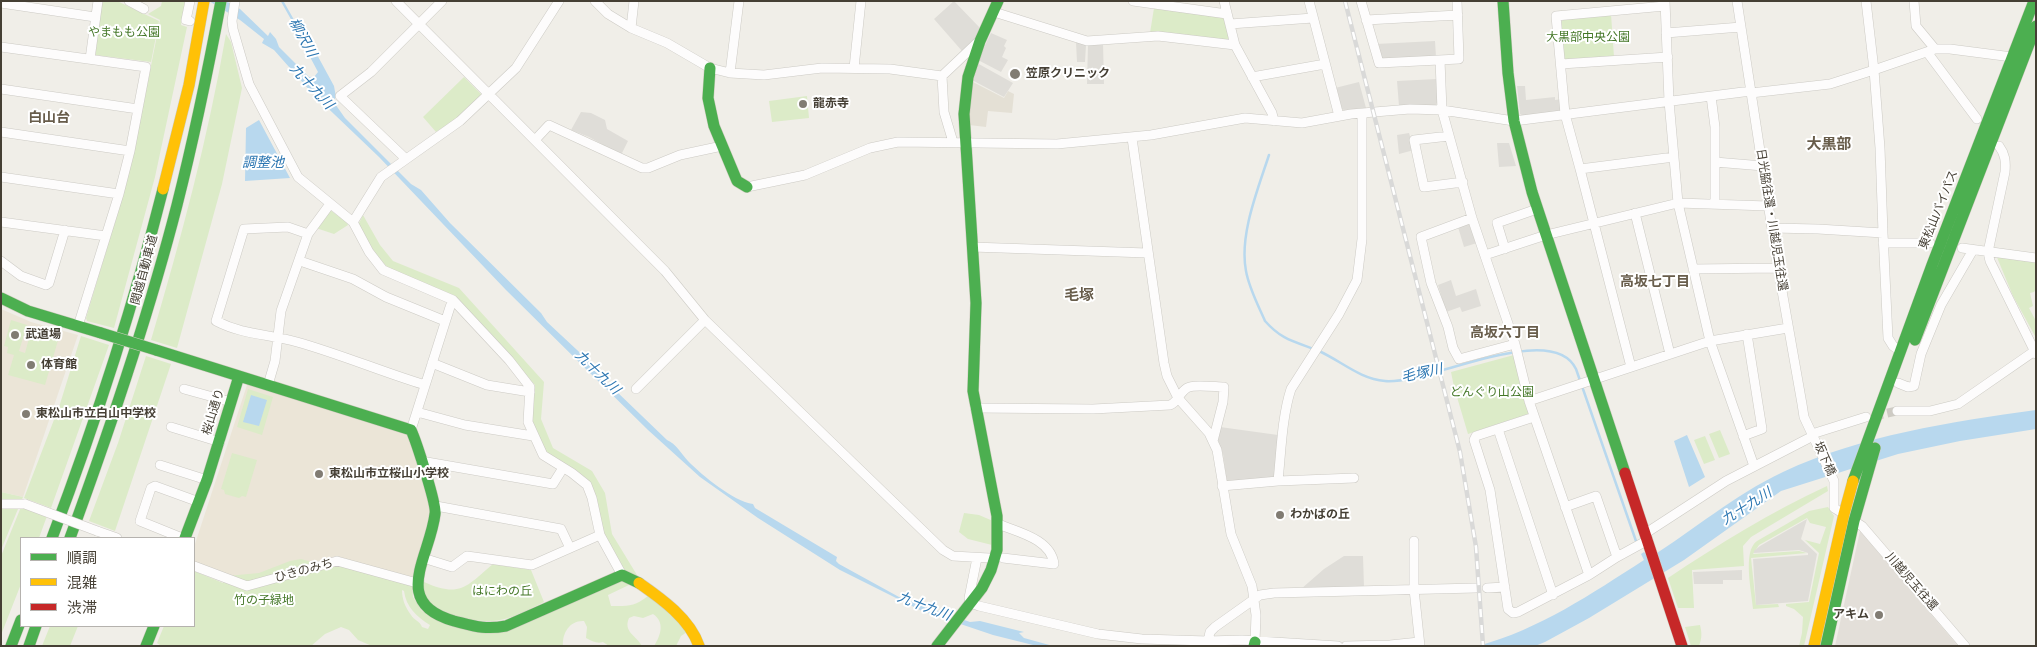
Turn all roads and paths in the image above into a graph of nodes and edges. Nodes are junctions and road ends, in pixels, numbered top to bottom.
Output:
1 (98, 1) edge
2 (129, 1) edge
3 (190, 1) edge
4 (204, 1) edge
5 (396, 1) edge
6 (442, 1) edge
7 (560, 1) edge
8 (595, 1) edge
9 (634, 1) edge
10 (739, 1) edge
11 (861, 1) edge
12 (1133, 1) edge
13 (1224, 1) edge
14 (1309, 1) edge
15 (1361, 1) edge
16 (1457, 1) edge
17 (1503, 1) edge
18 (1737, 1) edge
19 (1866, 1) edge
20 (1914, 1) edge
21 (2034, 1) edge
22 (235, 2) edge
23 (1, 3) edge
24 (1665, 4) edge
25 (220, 5) edge
26 (996, 6) edge
27 (144, 9) dead end
28 (1458, 15) junction
29 (95, 17) junction
30 (1313, 18) junction
31 (1228, 19) junction
32 (1366, 20) junction
33 (190, 21) dead end
34 (418, 25) junction
35 (2036, 26) edge
36 (631, 28) junction
37 (1741, 28) junction
38 (1666, 33) junction
39 (980, 40) junction
40 (1235, 45) junction
41 (1, 47) edge
42 (1931, 51) junction
43 (1668, 57) junction
44 (2012, 57) junction
45 (2030, 57) edge
46 (90, 59) junction
47 (1440, 60) junction
48 (1325, 64) junction
49 (1561, 64) junction
50 (710, 68) junction
51 (854, 68) junction
52 (1874, 70) junction
53 (730, 73) junction
54 (942, 76) junction
55 (1252, 77) junction
56 (1, 89) edge
57 (1751, 92) junction
58 (489, 95) junction
59 (1711, 96) junction
60 (1669, 101) junction
61 (138, 109) junction
62 (1442, 110) junction
63 (1362, 114) junction
64 (1565, 114) junction
65 (1339, 116) junction
66 (1977, 119) dead end
67 (1274, 121) junction
68 (1514, 121) junction
69 (1, 132) edge
70 (1450, 136) junction
71 (1132, 138) junction
72 (535, 140) junction
73 (953, 142) junction
74 (967, 142) junction
75 (722, 146) junction
76 (1999, 146) dead end
77 (130, 151) junction
78 (1674, 157) junction
79 (405, 160) junction
80 (1715, 162) junction
81 (1763, 166) junction
82 (1580, 170) junction
83 (1, 178) edge
84 (1463, 182) junction
85 (747, 188) joint
86 (119, 194) junction
87 (1678, 203) junction
88 (1715, 203) junction
89 (330, 204) junction
90 (1768, 206) junction
91 (1537, 209) junction
92 (1635, 213) junction
93 (1472, 218) junction
94 (1, 222) edge
95 (354, 222) junction
96 (1594, 223) junction
97 (1772, 228) junction
98 (65, 230) junction
99 (1883, 233) junction
100 (308, 234) junction
101 (1546, 235) junction
102 (106, 236) junction
103 (1930, 243) dead end
104 (1884, 244) junction
105 (972, 246) junction
106 (1962, 248) dead end
107 (1505, 249) junction
108 (1973, 250) junction
109 (1988, 252) junction
110 (1147, 253) junction
111 (1485, 255) junction
112 (2036, 258) edge
113 (300, 260) junction
114 (1, 261) edge
115 (1778, 268) junction
116 (1693, 269) junction
117 (1, 298) edge
118 (454, 300) junction
119 (705, 320) junction
120 (445, 321) junction
121 (78, 326) junction
122 (1788, 328) junction
123 (1747, 334) junction
124 (278, 337) junction
125 (1710, 341) junction
126 (1515, 344) junction
127 (1900, 351) junction
128 (2035, 351) edge
129 (1670, 354) junction
130 (432, 363) junction
131 (1631, 367) junction
132 (239, 376) junction
133 (1594, 379) junction
134 (1898, 383) junction
135 (268, 385) junction
136 (425, 385) junction
137 (184, 389) dead end
138 (636, 389) dead end
139 (530, 392) junction
140 (1178, 398) junction
141 (1529, 401) junction
142 (231, 402) junction
143 (976, 408) junction
144 (1897, 411) tunnel mouth
145 (417, 412) junction
146 (1534, 416) junction
147 (1866, 417) tunnel mouth
148 (171, 427) dead end
149 (1498, 428) junction
150 (1877, 428) junction
151 (411, 430) junction
152 (1813, 435) junction
153 (533, 436) junction
154 (1743, 436) junction
155 (1213, 441) junction
156 (220, 442) junction
157 (422, 461) junction
158 (160, 465) dead end
159 (1754, 466) junction
160 (564, 468) junction
161 (1354, 478) dead end
162 (207, 480) junction
163 (1278, 481) junction
164 (1222, 486) junction
165 (199, 502) junction
166 (1, 504) edge
167 (436, 506) junction
168 (1564, 507) junction
169 (1841, 513) junction
170 (1854, 520) junction
171 (998, 524) junction
172 (600, 535) junction
173 (52, 537) edge
174 (70, 537) edge
175 (114, 537) edge
176 (181, 537) edge
177 (184, 537) edge
178 (1414, 540) dead end
179 (1648, 540) junction
180 (570, 548) junction
181 (1617, 557) junction
182 (423, 558) junction
183 (977, 558) junction
184 (989, 558) dead end
185 (1004, 558) dead end
186 (195, 566) edge
187 (622, 575) junction
188 (1589, 575) junction
189 (417, 583) junction
190 (1505, 587) junction
191 (1476, 588) dead end
192 (1487, 588) dead end
193 (1414, 589) junction
194 (1553, 595) junction
195 (1255, 600) junction
196 (969, 604) junction
197 (20, 623) edge
198 (36, 627) edge
199 (154, 627) edge
200 (1208, 641) junction
201 (1255, 644) edge
202 (1420, 644) edge
203 (938, 645) edge
204 (11, 646) edge
205 (29, 646) edge
206 (146, 646) edge
207 (699, 646) edge
208 (1338, 646) edge
209 (1346, 646) edge
210 (1682, 646) edge
211 (1814, 646) edge
212 (1826, 646) edge
213 (1965, 646) edge

1 - 29 street
2 - 27 street
3 - 33 street
4 - 173 main road, 関越自動車道
5 - 34 street
6 - 34 street
7 - 58 street
8 - 36 street
9 - 36 street
10 - 53 street
11 - 51 street
12 - 31 street
13 - 31 street
14 - 30 street
15 - 32 street
16 - 28 street
17 - 68 main road
18 - 37 street, 日光脇往還・川越児玉往還
19 - 52 street
20 - 42 street
21 - 44 main road, 東松山バイパス
22 - 89 street
23 - 29 street
24 - 38 street
24 - 49 street
25 - 174 main road, 関越自動車道
26 - 39 main road
26 - 40 street
28 - 32 street
28 - 47 street
29 - 46 street
30 - 31 street
30 - 48 street
31 - 40 street
32 - 47 street
34 - 58 street
34 - 79 street
35 - 45 main road, 東松山バイパス
36 - 50 street
37 - 38 street
37 - 57 street, 日光脇往還・川越児玉往還
38 - 43 street
39 - 54 street
39 - 74 main road
40 - 55 street
41 - 46 street
42 - 44 street
42 - 52 street
42 - 66 street
43 - 49 street
43 - 60 street
44 - 127 main road, 東松山バイパス
45 - 134 main road, 東松山バイパス
46 - 61 street
47 - 62 street
48 - 55 street
48 - 65 street
49 - 64 street
50 - 53 street
50 - 75 main road
51 - 53 street
51 - 54 street
52 - 57 street
52 - 99 street
54 - 73 street
55 - 67 street
56 - 61 street
57 - 59 street
57 - 81 street, 日光脇往還・川越児玉往還
58 - 72 street
58 - 79 street
59 - 60 street
59 - 80 street
60 - 64 street
60 - 78 street
61 - 77 street
62 - 63 street
62 - 68 street
62 - 70 street
63 - 65 street
63 - 163 street
64 - 68 street
64 - 82 street
65 - 67 street
67 - 71 street
68 - 91 main road
69 - 77 street
70 - 84 street
70 - 84 street
71 - 74 street
71 - 110 street
72 - 75 street
72 - 119 street
73 - 74 street
73 - 85 street
74 - 105 main road
75 - 85 main road
76 - 109 street
77 - 86 street
78 - 82 street
78 - 87 street
79 - 95 street
80 - 81 street
80 - 88 street
81 - 90 street, 日光脇往還・川越児玉往還
82 - 96 street
83 - 86 street
84 - 93 street
86 - 102 street
87 - 88 street
87 - 92 street
87 - 116 street
88 - 90 street
89 - 95 street
89 - 100 street
90 - 97 street, 日光脇往還・川越児玉往還
91 - 101 main road
91 - 107 street
92 - 96 street
92 - 129 street
93 - 111 street
93 - 126 street
94 - 98 street
95 - 118 street
96 - 101 street
96 - 131 street
97 - 99 street
97 - 115 street, 日光脇往還・川越児玉往還
98 - 102 street
98 - 114 street
99 - 104 street
100 - 113 street
100 - 124 street
101 - 107 street
101 - 133 main road
102 - 121 street
103 - 104 street
104 - 127 street
105 - 110 street
105 - 143 main road
106 - 108 street
107 - 111 street
108 - 109 street
108 - 134 street
109 - 112 street
109 - 128 street
110 - 140 street
111 - 126 street
113 - 120 street
113 - 124 street
115 - 116 street
115 - 122 street, 日光脇往還・川越児玉往還
116 - 125 street
117 - 121 main road
118 - 120 street
118 - 139 street
119 - 138 street
119 - 183 street
120 - 130 street
121 - 132 main road, 桜山通り, bridge
122 - 123 street
122 - 152 street, 日光脇往還・川越児玉往還
123 - 125 street
123 - 154 street
124 - 135 street
124 - 136 street
125 - 129 street
125 - 154 street
126 - 141 street
127 - 150 main road, 東松山バイパス
128 - 144 street
129 - 131 street
130 - 136 street
130 - 139 street
131 - 133 street
132 - 135 main road
132 - 142 main road, 桜山通り
133 - 141 street
133 - 179 main road
134 - 150 main road, 東松山バイパス
135 - 151 main road
136 - 145 street
137 - 142 street
139 - 153 street
140 - 143 street
140 - 155 street
140 - 155 street
141 - 146 street
142 - 156 main road, 桜山通り
143 - 171 main road
145 - 151 street
145 - 153 street
146 - 149 street
146 - 168 street
147 - 152 street
148 - 156 street
149 - 190 street
149 - 194 street
150 - 169 main road
150 - 170 main road
151 - 157 main road
152 - 159 street
152 - 169 street, 坂下橋
153 - 160 street
154 - 159 street
155 - 164 street
156 - 162 main road, 桜山通り
157 - 160 street
157 - 167 main road
158 - 162 street
159 - 179 street
160 - 172 street
161 - 163 street
162 - 165 main road, 桜山通り
163 - 164 street
164 - 195 street
165 - 176 street
165 - 177 main road, 桜山通り
166 - 175 street, bridge
167 - 180 street
167 - 182 main road
168 - 181 street
168 - 188 street
169 - 211 main road
170 - 212 main road
170 - 213 street, 川越児玉往還
171 - 185 street
171 - 196 main road
172 - 180 street
172 - 187 street
178 - 193 street
179 - 181 street
179 - 210 main road
180 - 182 street
181 - 188 street
182 - 189 main road
183 - 184 street
183 - 196 street
186 - 189 street, ひきのみち
187 - 189 main road
187 - 207 main road
188 - 194 street
190 - 192 street
190 - 194 street
191 - 193 street
193 - 195 street
193 - 202 street
195 - 200 street
195 - 201 street
196 - 200 street
196 - 203 main road
197 - 204 main road
198 - 205 main road
199 - 206 main road
200 - 201 street
201 - 208 street
202 - 209 street

